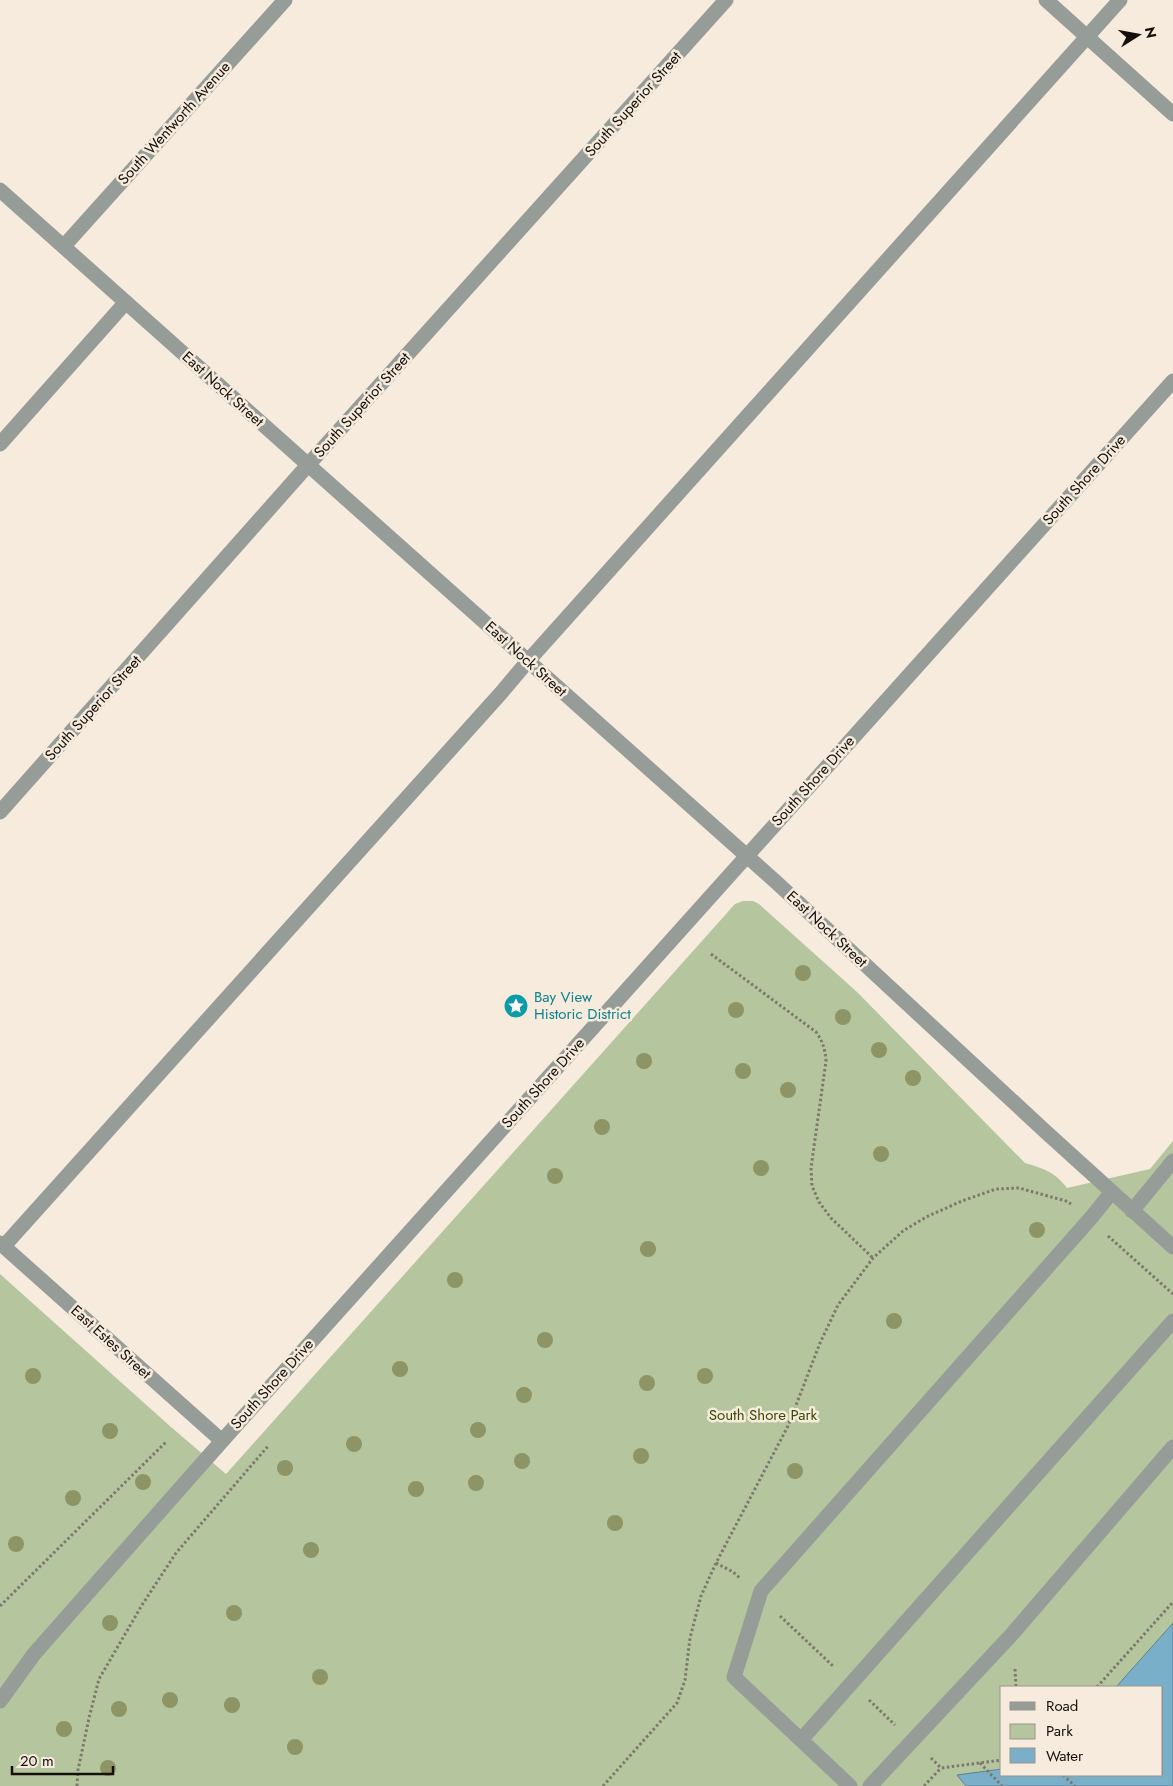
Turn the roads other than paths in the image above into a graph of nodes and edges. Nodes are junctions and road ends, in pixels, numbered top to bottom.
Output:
1 (285, 0) edge
2 (726, 0) edge
3 (1046, 0) edge
4 (1120, 0) edge
5 (1088, 36) junction
6 (1173, 114) edge
7 (0, 190) edge
8 (64, 246) junction
9 (126, 302) junction
10 (1170, 391) edge
11 (0, 444) edge
12 (308, 465) junction
13 (528, 661) junction
14 (0, 812) edge
15 (747, 856) junction
16 (1173, 1161) edge
17 (1112, 1192) junction
18 (1132, 1211) junction
19 (2, 1245) edge
20 (1173, 1247) edge
21 (1173, 1321) edge
22 (222, 1441) junction
23 (1173, 1447) edge
24 (0, 1701) edge
25 (801, 1740) junction
26 (850, 1786) edge
27 (870, 1786) edge

1 - 8 street, South Wentworth Avenue
2 - 12 street, South Superior Street
3 - 5 street
4 - 5 street
5 - 6 street
5 - 13 street
7 - 8 street, East Nock Street
8 - 9 street, East Nock Street
9 - 11 street
9 - 12 street, East Nock Street
10 - 15 street, South Shore Drive
12 - 13 street, East Nock Street
12 - 14 street, South Superior Street
13 - 15 street, East Nock Street
13 - 19 street
15 - 17 street, East Nock Street
15 - 22 street, South Shore Drive
16 - 18 street
17 - 18 street, East Nock Street
17 - 25 street
18 - 20 street, East Nock Street
19 - 22 street, East Estes Street
21 - 25 street
22 - 24 street, South Shore Drive
23 - 27 street
25 - 26 street

